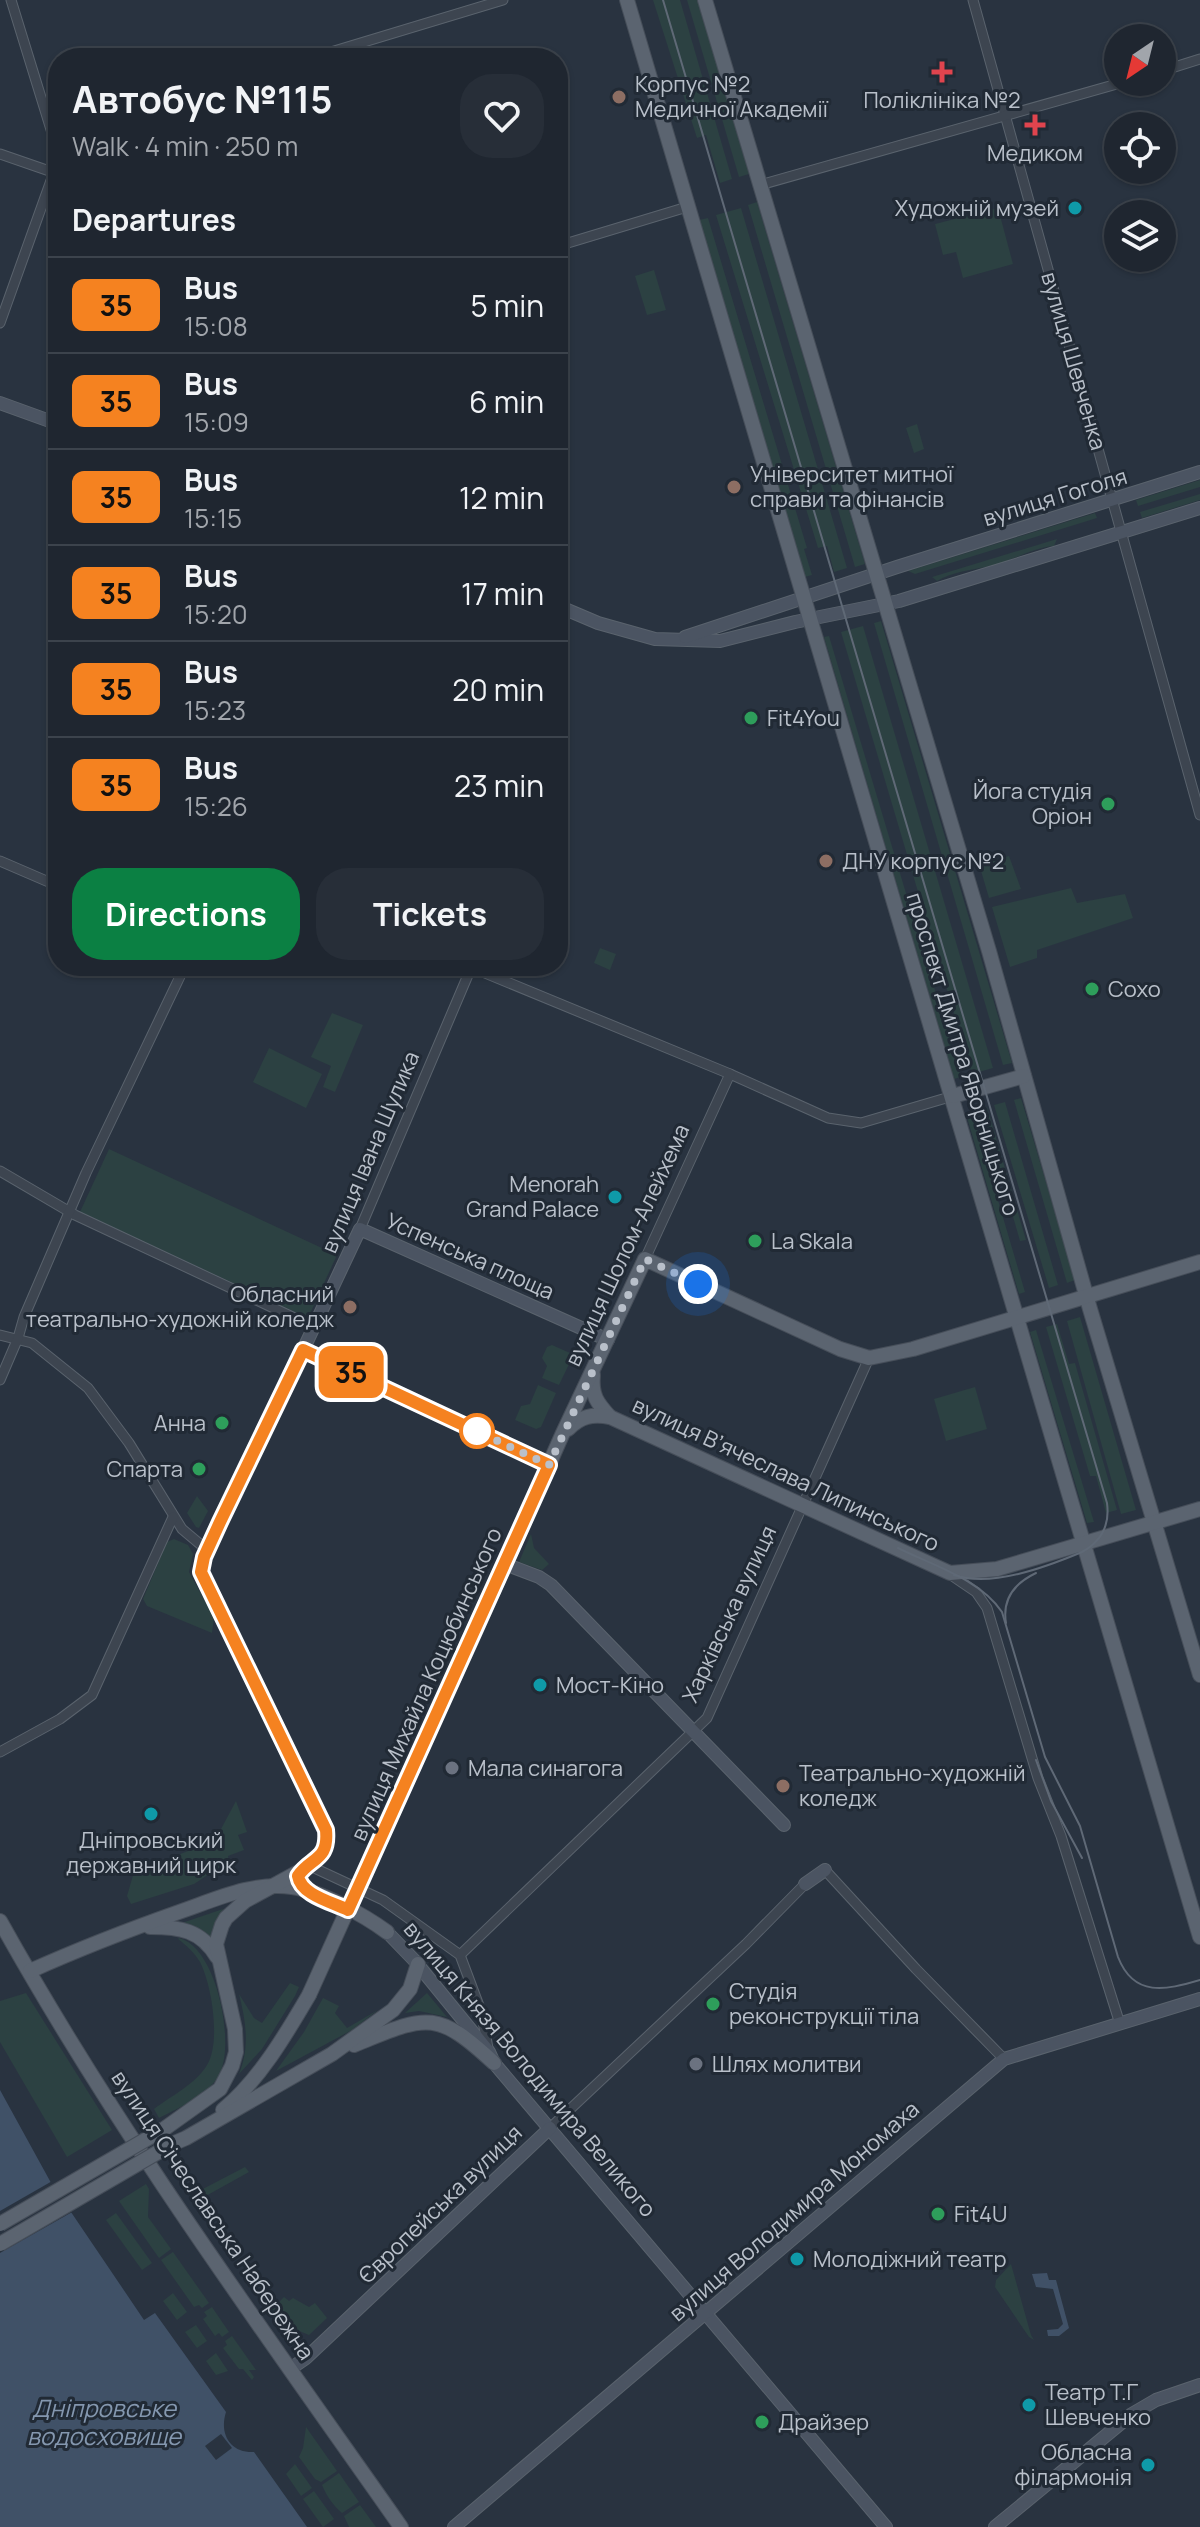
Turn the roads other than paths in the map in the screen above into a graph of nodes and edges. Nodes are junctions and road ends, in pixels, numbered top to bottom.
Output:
1 (11, 0) edge
2 (503, 0) edge
3 (627, 0) edge
4 (705, 0) edge
5 (973, 0) edge
6 (344, 48) edge
7 (1200, 59) edge
8 (1176, 67) edge
9 (1104, 88) edge
10 (48, 112) edge
11 (1006, 116) junction
12 (0, 154) edge
13 (48, 170) edge
14 (760, 185) junction
15 (48, 194) edge
16 (687, 207) junction
17 (568, 243) edge
18 (0, 323) edge
19 (0, 403) edge
20 (48, 420) edge
21 (1200, 472) edge
22 (1112, 500) junction
23 (1200, 508) edge
24 (1122, 533) junction
25 (875, 574) junction
26 (804, 599) junction
27 (884, 604) junction
28 (568, 610) edge
29 (810, 619) junction
30 (676, 640) junction
31 (1200, 815) edge
32 (0, 861) edge
33 (48, 882) edge
34 (180, 976) edge
35 (465, 976) edge
36 (491, 976) edge
37 (730, 1074) junction
38 (1024, 1076) junction
39 (953, 1096) junction
40 (0, 1171) edge
41 (69, 1212) junction
42 (360, 1229) junction
43 (645, 1259) junction
44 (1200, 1262) edge
45 (1086, 1296) junction
46 (1017, 1317) junction
47 (314, 1327) junction
48 (0, 1335) edge
49 (18, 1338) junction
50 (608, 1340) junction
51 (303, 1350) junction
52 (869, 1358) junction
53 (594, 1369) junction
54 (0, 1380) edge
55 (610, 1417) junction
56 (562, 1435) junction
57 (549, 1465) junction
58 (802, 1506) junction
59 (1200, 1509) edge
60 (173, 1517) junction
61 (1154, 1523) junction
62 (1084, 1544) junction
63 (207, 1550) junction
64 (505, 1564) junction
65 (944, 1572) junction
66 (1200, 1675) edge
67 (693, 1731) junction
68 (0, 1752) edge
69 (784, 1825) dead end
70 (306, 1868) junction
71 (825, 1870) joint
72 (805, 1884) joint
73 (269, 1888) junction
74 (306, 1890) junction
75 (0, 1921) edge
76 (138, 1927) junction
77 (387, 1932) joint
78 (1200, 1937) edge
79 (460, 1955) junction
80 (418, 1964) junction
81 (223, 1967) junction
82 (30, 1971) junction
83 (1200, 1999) edge
84 (1120, 2024) junction
85 (332, 2054) junction
86 (492, 2058) junction
87 (1004, 2059) junction
88 (265, 2063) junction
89 (550, 2128) junction
90 (164, 2129) junction
91 (172, 2144) junction
92 (0, 2224) edge
93 (0, 2244) edge
94 (706, 2313) junction
95 (290, 2369) junction
96 (1200, 2385) edge
97 (401, 2527) edge
98 (454, 2527) edge
99 (886, 2527) edge
100 (995, 2527) edge

1 - 10 street
2 - 6 street
3 - 16 main road, проспект Дмитра Яворницького
4 - 14 main road
5 - 11 street, вулиця Шевченка
7 - 8 street
9 - 11 street
11 - 14 street
11 - 22 street, вулиця Шевченка
12 - 13 street
14 - 25 main road
15 - 18 street
16 - 17 street
16 - 26 main road, проспект Дмитра Яворницького
19 - 20 main road
21 - 22 main road, вулиця Гоголя
22 - 24 street, вулиця Шевченка
22 - 25 main road, вулиця Гоголя
23 - 24 main road
24 - 27 main road
24 - 31 street, вулиця Шевченка
25 - 26 main road, вулиця Гоголя
25 - 27 main road
26 - 29 main road, проспект Дмитра Яворницького
26 - 30 main road, вулиця Гоголя
27 - 29 main road
27 - 38 main road
28 - 30 main road
29 - 30 main road
29 - 39 main road, проспект Дмитра Яворницького
32 - 33 street
34 - 41 street
35 - 42 street, вулиця Івана Шулика
36 - 37 street
37 - 39 street
37 - 43 street, вулиця Шолом-Алейхема
38 - 39 main road
38 - 45 main road
39 - 46 main road, проспект Дмитра Яворницького
40 - 41 street
41 - 47 street
41 - 49 street
42 - 47 main road, вулиця Івана Шулика
42 - 50 main road, Успенська площа
43 - 50 main road, вулиця Шолом-Алейхема
43 - 52 main road
44 - 45 main road
45 - 46 main road
45 - 61 main road
46 - 52 main road
46 - 62 main road, проспект Дмитра Яворницького
47 - 51 main road, вулиця Івана Шулика
48 - 49 street
49 - 54 street
49 - 60 street
50 - 53 main road, вулиця Шолом-Алейхема
51 - 57 main road
51 - 63 street
52 - 58 street, Харківська вулиця
53 - 55 main road, вулиця Вʼячеслава Липинського
53 - 56 main road, вулиця Шолом-Алейхема
55 - 56 main road, вулиця Вʼячеслава Липинського
55 - 58 main road, вулиця Вʼячеслава Липинського
56 - 57 main road, вулиця Михайла Коцюбинського
57 - 64 main road, вулиця Михайла Коцюбинського
58 - 65 main road, вулиця Вʼячеслава Липинського
58 - 67 street, Харківська вулиця
59 - 61 main road, вулиця Вʼячеслава Липинського
60 - 63 street
60 - 68 street
61 - 62 main road, вулиця Вʼячеслава Липинського
61 - 66 main road
62 - 65 main road, вулиця Вʼячеслава Липинського
62 - 78 main road, проспект Дмитра Яворницького
63 - 70 street
64 - 67 main road
64 - 88 main road, вулиця Михайла Коцюбинського, bridge
65 - 84 street
67 - 69 main road
67 - 79 street, Харківська вулиця
70 - 73 main road
70 - 74 main road
70 - 79 street
71 - 72 main road, Європейська вулиця
71 - 87 street
72 - 89 street, Європейська вулиця
73 - 74 main road, вулиця Князя Володимира Великого
73 - 76 main road, вулиця Князя Володимира Великого
73 - 81 main road
74 - 77 main road, вулиця Князя Володимира Великого
75 - 82 main road, вулиця Січеславська Набережна
76 - 81 main road
76 - 82 main road, вулиця Князя Володимира Великого
77 - 80 main road, вулиця Князя Володимира Великого
79 - 86 street
80 - 85 main road
80 - 86 main road, вулиця Князя Володимира Великого
81 - 90 main road
82 - 95 main road, вулиця Січеславська Набережна
83 - 84 main road, вулиця Володимира Мономаха
84 - 87 main road, вулиця Володимира Мономаха
85 - 86 main road
85 - 91 main road
86 - 89 main road, вулиця Князя Володимира Великого
87 - 94 main road, вулиця Володимира Мономаха
88 - 90 main road
88 - 91 main road
89 - 94 main road, вулиця Князя Володимира Великого
89 - 95 main road, Європейська вулиця
90 - 92 main road, bridge
91 - 93 main road, bridge
94 - 98 main road, вулиця Володимира Мономаха
94 - 99 main road, вулиця Князя Володимира Великого
95 - 97 main road, вулиця Січеславська Набережна
96 - 100 main road

